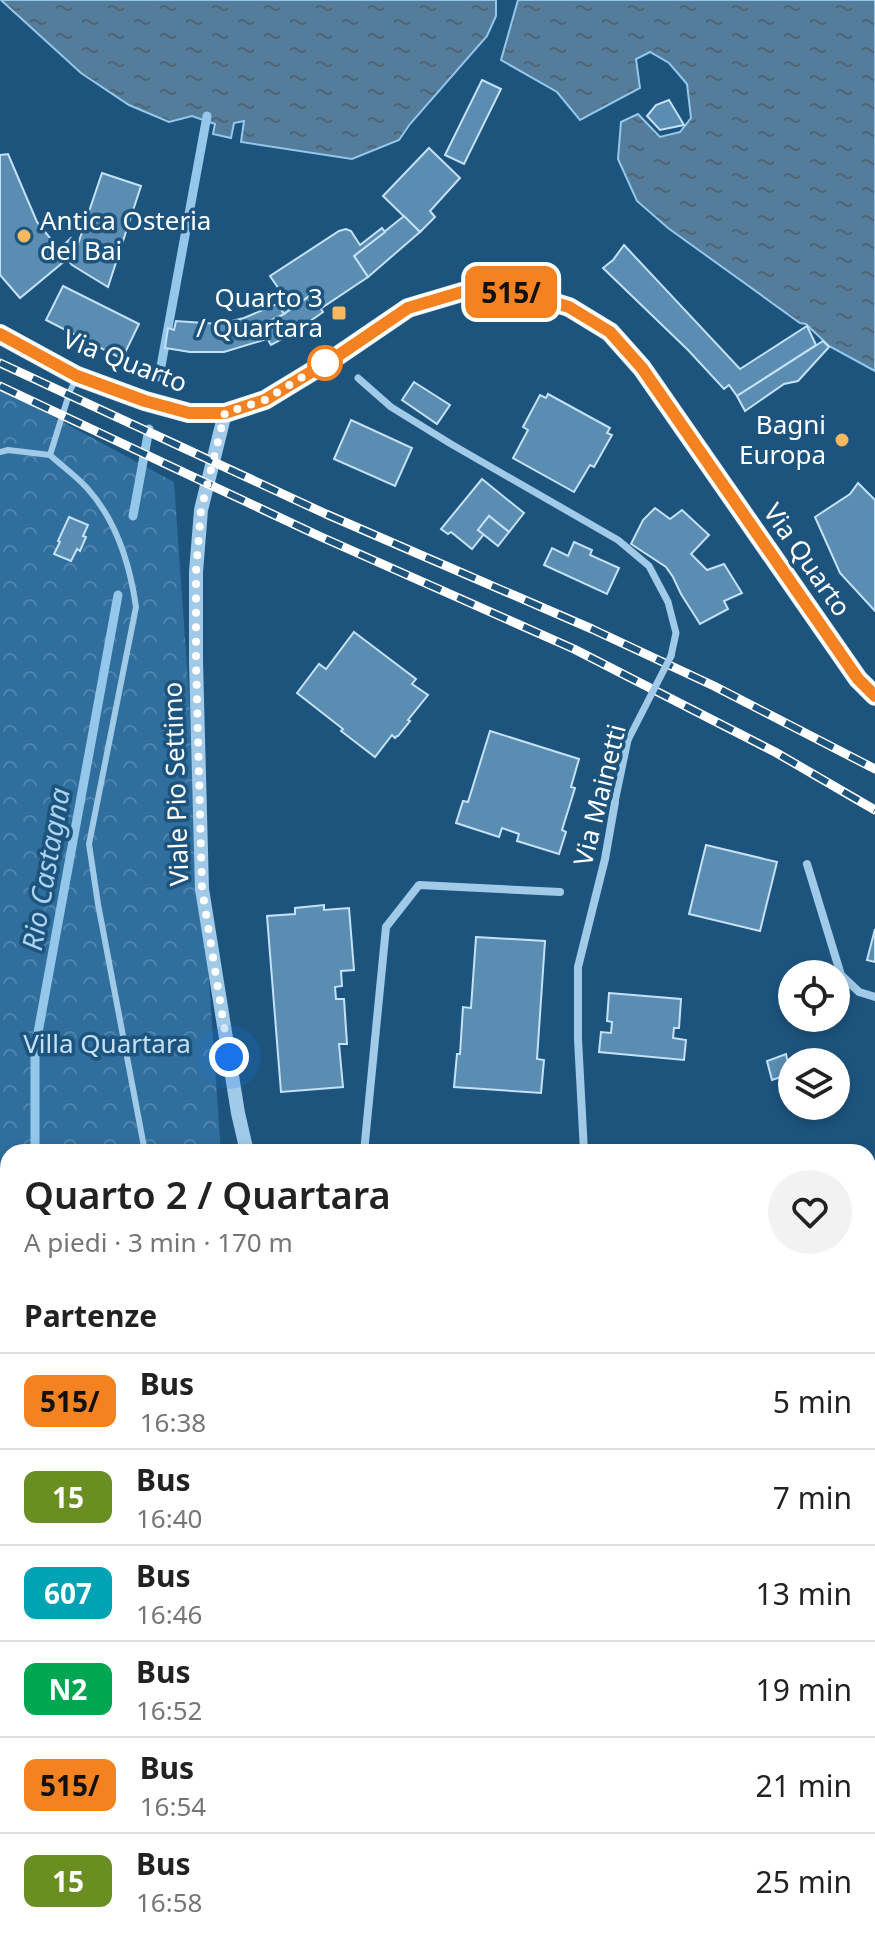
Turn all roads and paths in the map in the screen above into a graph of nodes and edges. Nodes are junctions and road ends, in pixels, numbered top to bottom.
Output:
1 (0, 334) edge
2 (77, 376) junction
3 (358, 378) dead end
4 (225, 413) junction
5 (0, 452) edge
6 (50, 455) junction
7 (875, 696) edge
8 (615, 802) joint
9 (807, 864) dead end
10 (560, 892) dead end
11 (875, 997) edge
12 (143, 1144) edge
13 (245, 1144) edge
14 (365, 1144) edge
15 (584, 1144) edge

1 - 2 main road, Via Quarto
2 - 4 main road, Via Quarto
2 - 6 lane
3 - 8 street, Via Mainetti, bridge
4 - 7 main road, Via Quarto
4 - 13 street, Viale Pio Settimo
5 - 6 lane
6 - 12 lane
8 - 15 street, Via Mainetti
9 - 11 street
10 - 14 street

